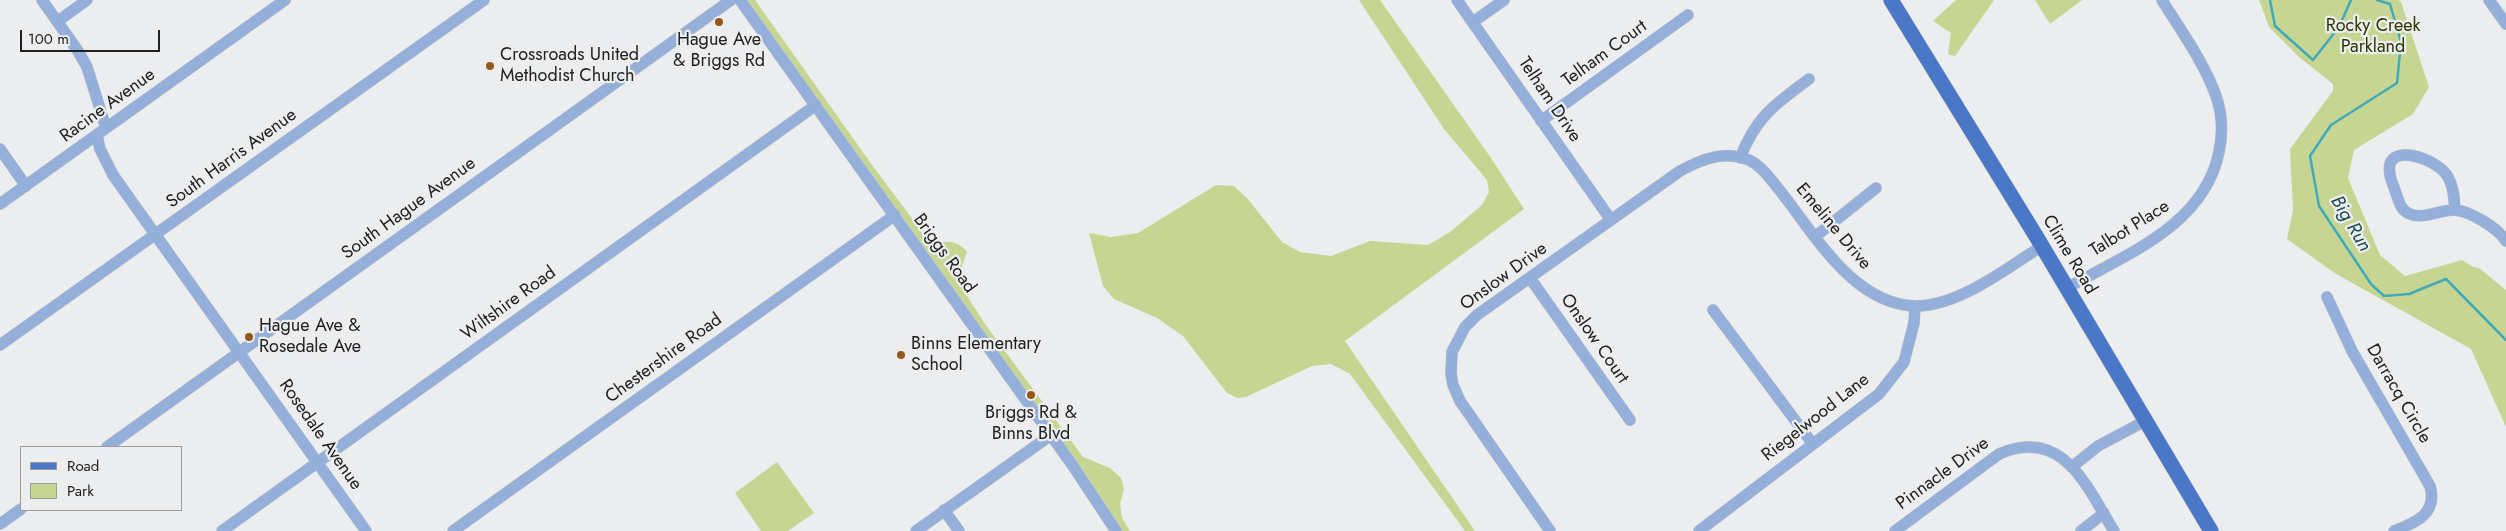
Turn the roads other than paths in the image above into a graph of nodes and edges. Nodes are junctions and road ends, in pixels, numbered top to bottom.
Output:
1 (42, 0) edge
2 (87, 0) edge
3 (285, 0) edge
4 (484, 0) edge
5 (732, 0) edge
6 (740, 0) edge
7 (1457, 0) edge
8 (1504, 0) edge
9 (1891, 0) edge
10 (2162, 0) edge
11 (2489, 0) edge
12 (1688, 15) dead end
13 (58, 21) junction
14 (1473, 22) junction
15 (2506, 24) edge
16 (1809, 79) dead end
17 (816, 105) junction
18 (1541, 120) junction
19 (101, 132) junction
20 (0, 149) edge
21 (1740, 158) junction
22 (26, 186) junction
23 (1876, 188) dead end
24 (0, 204) edge
25 (2455, 210) junction
26 (895, 215) junction
27 (1611, 220) junction
28 (156, 236) junction
29 (1816, 236) junction
30 (2506, 241) edge
31 (2042, 246) junction
32 (1530, 278) junction
33 (2067, 288) junction
34 (2327, 298) dead end
35 (1916, 306) junction
36 (1713, 310) dead end
37 (0, 345) edge
38 (239, 352) junction
39 (1630, 420) dead end
40 (2145, 420) junction
41 (1051, 435) junction
42 (1812, 443) junction
43 (108, 446) edge
44 (318, 462) junction
45 (2074, 466) junction
46 (20, 510) edge
47 (944, 510) junction
48 (2104, 514) junction
49 (0, 524) edge
50 (222, 531) edge
51 (366, 531) edge
52 (453, 531) edge
53 (916, 531) edge
54 (959, 531) edge
55 (1116, 531) edge
56 (1550, 531) edge
57 (1698, 531) edge
58 (1895, 531) edge
59 (2081, 531) edge
60 (2114, 531) edge
61 (2211, 531) edge
62 (2394, 531) edge

1 - 13 street, Rosedale Avenue
2 - 13 street
3 - 19 street, Racine Avenue
4 - 28 street, South Harris Avenue
5 - 38 street, South Hague Avenue
6 - 17 street, Briggs Road
7 - 14 street, Telham Drive
8 - 14 street
9 - 31 main road, Clime Road
10 - 33 street, Talbot Place
11 - 15 street
12 - 18 street, Telham Court
13 - 19 street, Rosedale Avenue
14 - 18 street, Telham Drive
16 - 21 street
17 - 26 street, Briggs Road
17 - 44 street, Wiltshire Road
18 - 27 street, Telham Drive
19 - 22 street, Racine Avenue
19 - 28 street, Rosedale Avenue
20 - 22 street
21 - 27 street, Onslow Drive
21 - 29 street, Emeline Drive
22 - 24 street, Racine Avenue
23 - 29 street
25 - 25 street
25 - 30 street
26 - 41 street, Briggs Road
26 - 52 street, Chestershire Road
27 - 32 street, Onslow Drive
28 - 37 street, South Harris Avenue
28 - 38 street, Rosedale Avenue
29 - 35 street, Emeline Drive
31 - 33 main road, Clime Road
31 - 35 street, Emeline Drive
32 - 39 street, Onslow Court
32 - 56 street, Onslow Drive
33 - 40 main road, Clime Road
34 - 62 street, Darracq Circle
35 - 42 street, Riegelwood Lane
36 - 42 street
38 - 43 street, South Hague Avenue
38 - 44 street, Rosedale Avenue
40 - 45 street
40 - 61 main road, Clime Road
41 - 47 street
41 - 55 street, Briggs Road
42 - 57 street, Riegelwood Lane
44 - 50 street, Wiltshire Road
44 - 51 street, Rosedale Avenue
45 - 48 street
45 - 58 street, Pinnacle Drive
46 - 49 street
47 - 53 street
47 - 54 street
48 - 59 street
48 - 60 street

